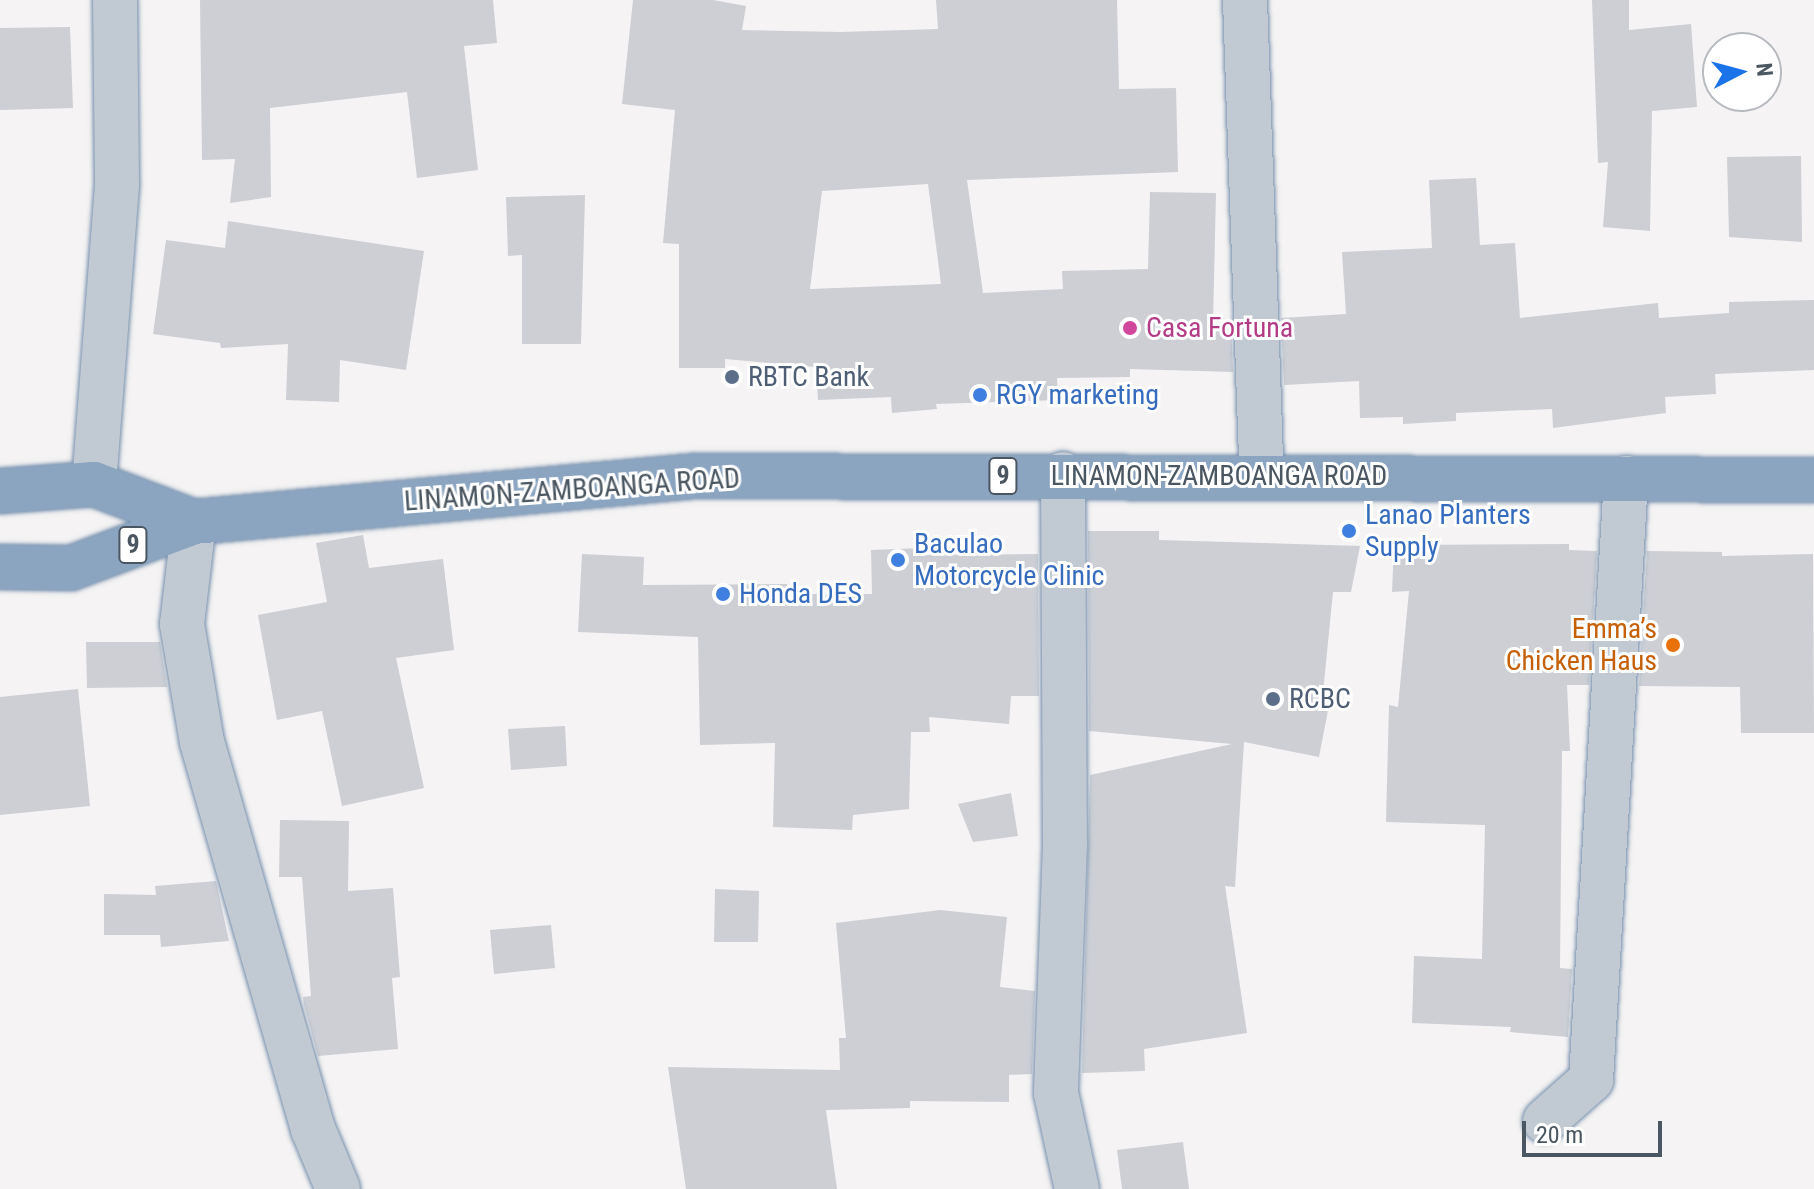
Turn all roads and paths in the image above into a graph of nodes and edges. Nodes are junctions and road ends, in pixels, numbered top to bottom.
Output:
1 (115, 0) edge
2 (1245, 0) edge
3 (1063, 474) junction
4 (1262, 477) junction
5 (1626, 478) junction
6 (1814, 480) edge
7 (94, 484) junction
8 (0, 491) edge
9 (194, 522) junction
10 (0, 567) edge
11 (1545, 1121) dead end
12 (338, 1189) edge
13 (1077, 1189) edge

1 - 7 street
2 - 4 street
3 - 4 highway, LINAMON-ZAMBOANGA ROAD / 9
3 - 9 highway, LINAMON-ZAMBOANGA ROAD / 9
3 - 13 street
4 - 5 highway, LINAMON-ZAMBOANGA ROAD / 9
5 - 6 highway, LINAMON-ZAMBOANGA ROAD / 9
5 - 11 street
7 - 8 highway, LINAMON-ZAMBOANGA ROAD / 9
7 - 9 highway, LINAMON-ZAMBOANGA ROAD / 9
9 - 10 highway, LINAMON-ZAMBOANGA ROAD / 9
9 - 12 street

